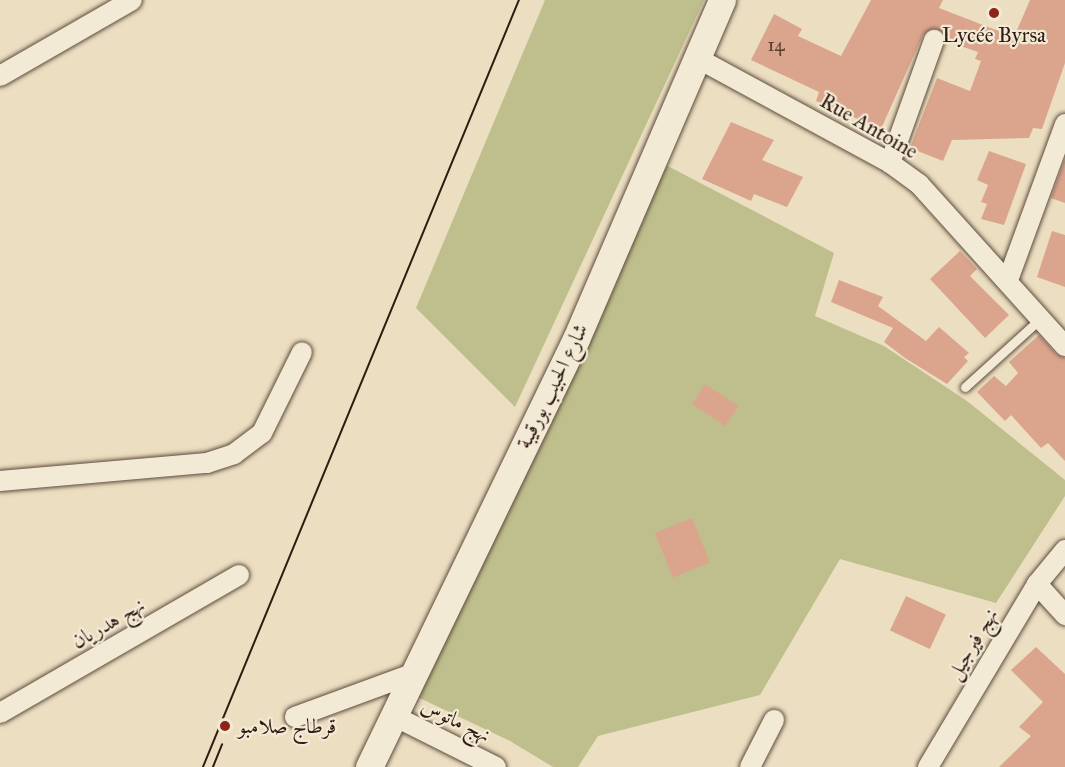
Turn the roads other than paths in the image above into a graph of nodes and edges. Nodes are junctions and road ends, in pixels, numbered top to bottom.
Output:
1 (132, 0) edge
2 (722, 0) edge
3 (934, 40) dead end
4 (697, 58) junction
5 (0, 76) edge
6 (1065, 124) edge
7 (890, 163) junction
8 (1008, 280) junction
9 (1042, 317) junction
10 (1065, 346) edge
11 (302, 352) dead end
12 (965, 387) dead end
13 (0, 481) edge
14 (1065, 550) edge
15 (239, 575) dead end
16 (1037, 584) junction
17 (1065, 615) edge
18 (412, 674) junction
19 (0, 713) edge
20 (394, 716) junction
21 (295, 717) dead end
22 (774, 720) dead end
23 (369, 767) edge
24 (496, 767) edge
25 (750, 767) edge
26 (928, 767) edge

1 - 5 street
2 - 4 main road, شارع الحبيب بورقيبة
3 - 7 street
4 - 7 street, Rue Antoine
4 - 18 main road, شارع الحبيب بورقيبة
6 - 8 street
7 - 8 street, Rue Antoine
8 - 9 street, Rue Antoine
9 - 10 street, Rue Antoine
9 - 12 lane
11 - 13 street
14 - 16 street, نهج فيرجيل
15 - 19 street, نهج هدريان
16 - 17 street
16 - 26 street, نهج فيرجيل
18 - 20 main road, شارع الحبيب بورقيبة
18 - 21 street
20 - 23 main road, شارع الحبيب بورقيبة
20 - 24 street, نهج ماتوس
22 - 25 street

